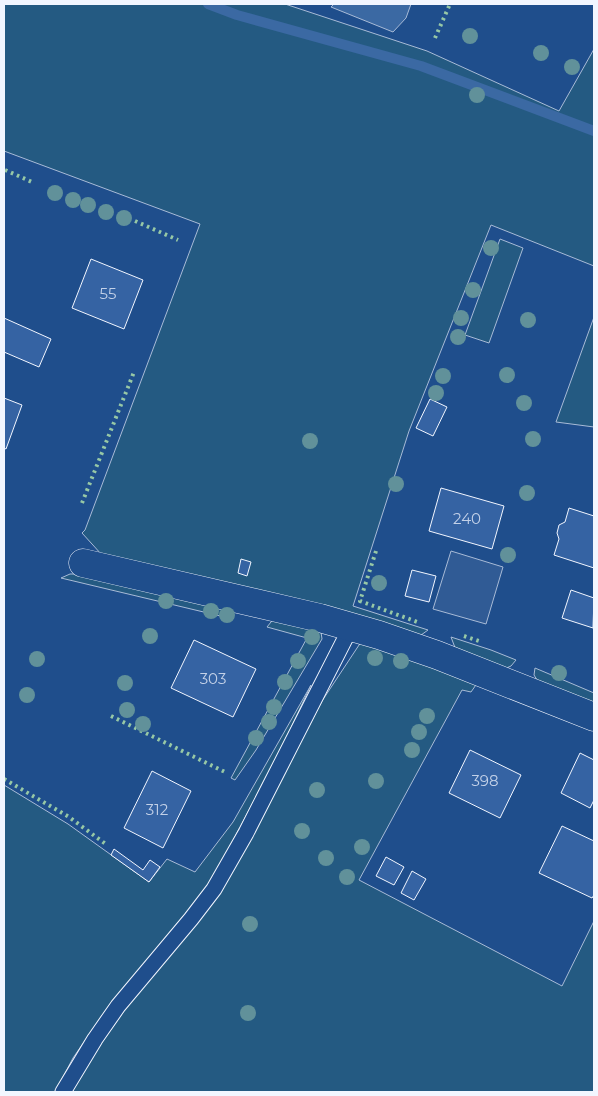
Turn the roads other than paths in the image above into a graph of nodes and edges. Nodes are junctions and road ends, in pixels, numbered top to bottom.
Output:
1 (82, 563) dead end
2 (350, 627) junction
3 (594, 717) edge
4 (64, 1092) edge

1 - 2 street
2 - 3 street
2 - 4 lane

